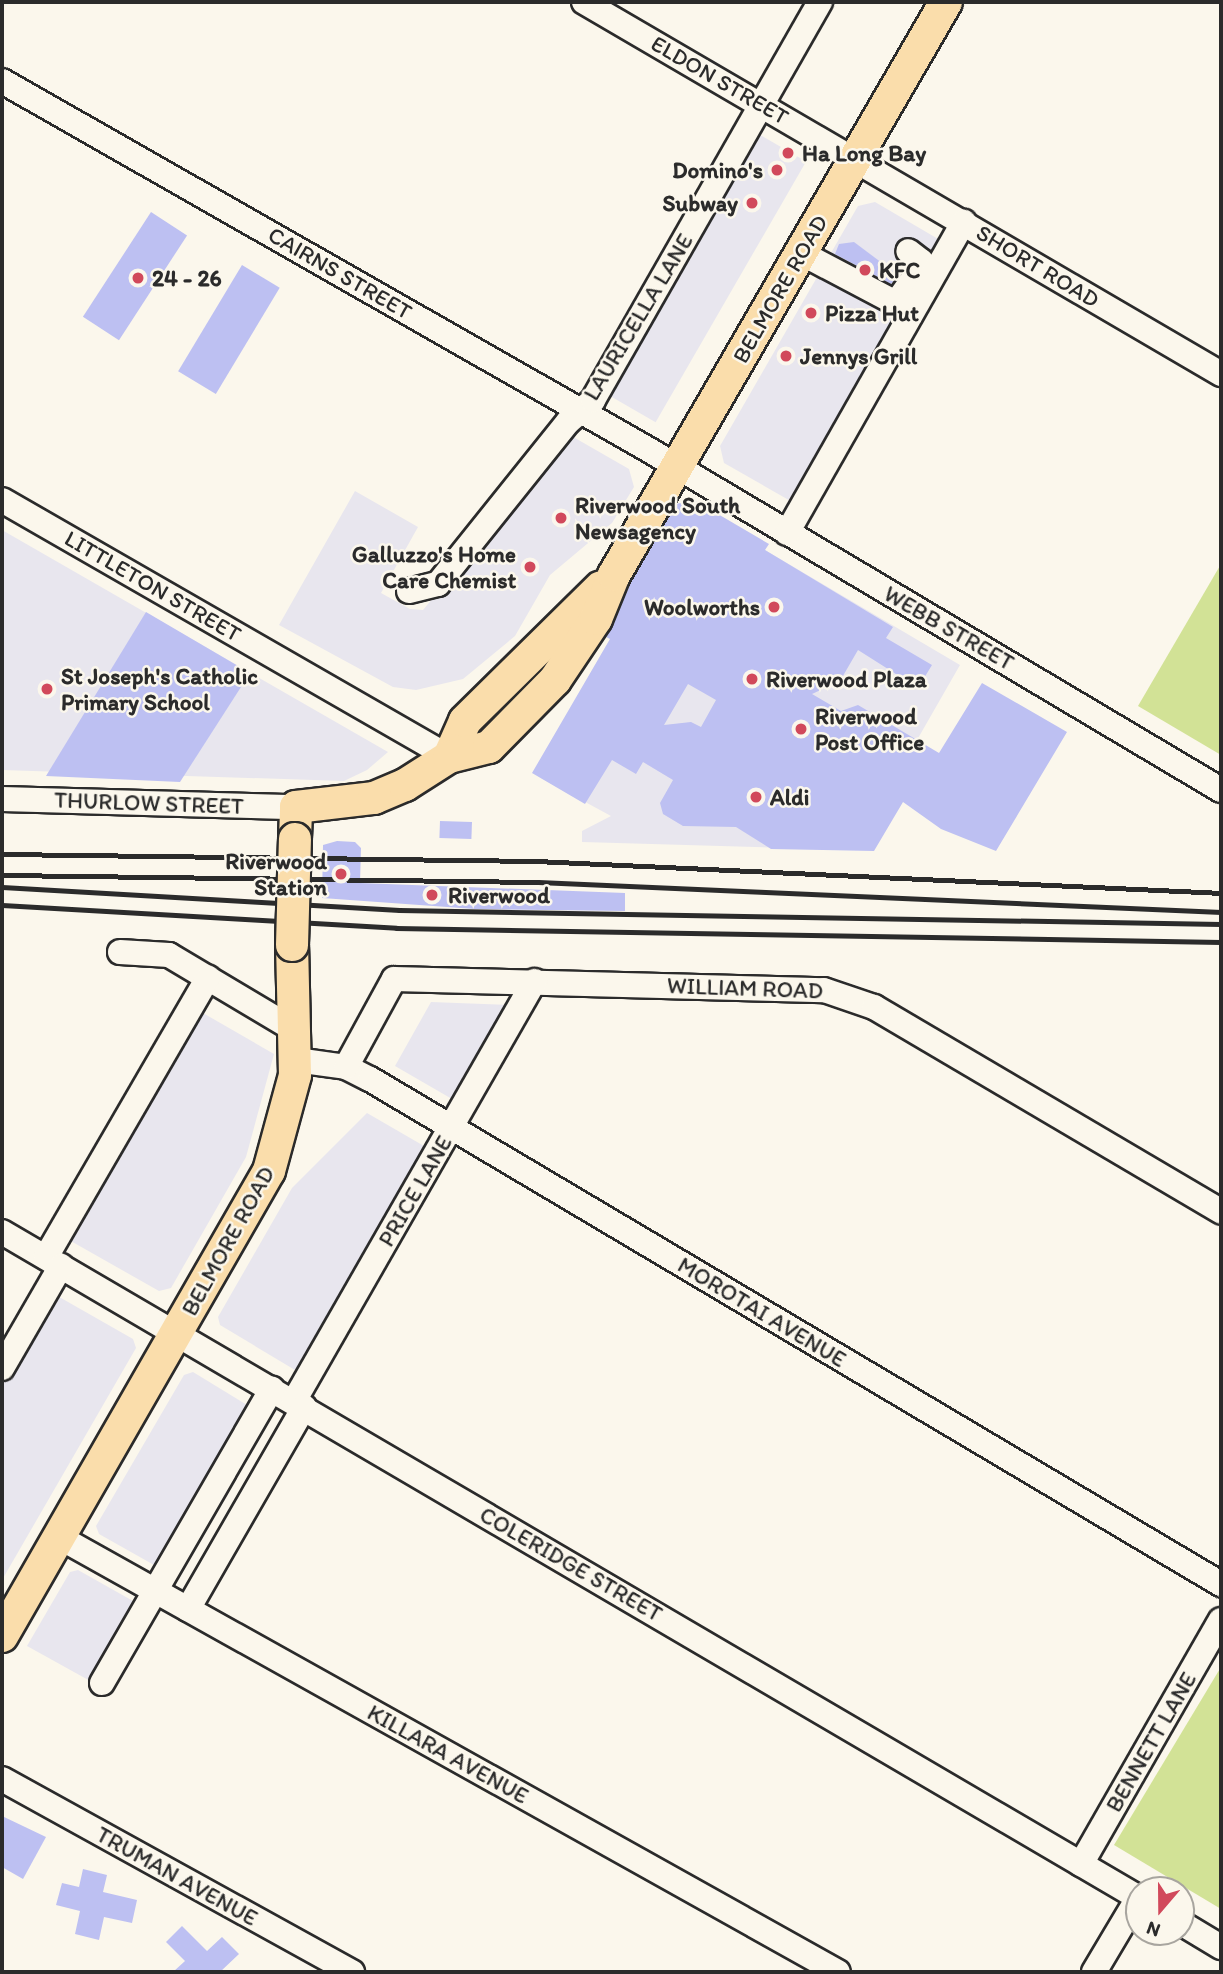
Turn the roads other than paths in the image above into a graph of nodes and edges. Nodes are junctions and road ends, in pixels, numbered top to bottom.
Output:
1 (584, 2) edge
2 (820, 2) edge
3 (946, 2) edge
4 (2, 81) edge
5 (762, 104) junction
6 (856, 158) junction
7 (964, 222) junction
8 (908, 251) dead end
9 (801, 253) junction
10 (1221, 374) edge
11 (580, 410) junction
12 (677, 468) junction
13 (2, 499) edge
14 (787, 533) junction
15 (409, 590) dead end
16 (449, 757) junction
17 (1221, 790) edge
18 (2, 799) edge
19 (296, 807) junction
20 (120, 952) dead end
21 (208, 978) junction
22 (535, 981) junction
23 (296, 1045) junction
24 (346, 1067) junction
25 (452, 1128) junction
26 (1221, 1211) edge
27 (2, 1232) edge
28 (53, 1261) junction
29 (177, 1332) junction
30 (2, 1368) edge
31 (272, 1388) junction
32 (299, 1404) junction
33 (59, 1537) junction
34 (1221, 1584) edge
35 (155, 1591) junction
36 (188, 1609) junction
37 (1221, 1620) edge
38 (4, 1628) edge
39 (102, 1683) dead end
40 (2, 1779) edge
41 (1081, 1864) junction
42 (1125, 1890) edge
43 (1125, 1921) edge
44 (1195, 1931) edge
45 (1221, 1947) edge
46 (352, 1972) edge
47 (838, 1972) edge
48 (1094, 1972) edge

1 - 5 street, ELDON STREET
2 - 5 street, LAURICELLA LANE
3 - 6 main road, BELMORE ROAD
4 - 11 street, CAIRNS STREET
5 - 6 street, ELDON STREET
5 - 11 street, LAURICELLA LANE
6 - 7 street, SHORT ROAD
6 - 9 main road, BELMORE ROAD
7 - 10 street, SHORT ROAD
7 - 14 street
8 - 9 street
9 - 12 main road, BELMORE ROAD
11 - 12 street, CAIRNS STREET
11 - 15 street, LAURICELLA LANE
12 - 14 street, WEBB STREET
12 - 16 main road, BELMORE ROAD
13 - 16 street, LITTLETON STREET
14 - 17 street, WEBB STREET
16 - 19 main road, BELMORE ROAD
18 - 19 street, THURLOW STREET
19 - 23 main road, BELMORE ROAD, bridge
20 - 21 street
21 - 23 street
21 - 28 street
22 - 24 street, WILLIAM ROAD
22 - 25 street, PRICE LANE
22 - 26 street, WILLIAM ROAD
23 - 24 street, MOROTAI AVENUE
23 - 29 main road, BELMORE ROAD
24 - 25 street, MOROTAI AVENUE
25 - 32 street, PRICE LANE
25 - 34 street, MOROTAI AVENUE
27 - 28 street, COLERIDGE STREET
28 - 29 street, COLERIDGE STREET
28 - 30 street
29 - 31 street, COLERIDGE STREET
29 - 33 main road, BELMORE ROAD
31 - 32 street, COLERIDGE STREET
31 - 35 street
32 - 36 street, PRICE LANE
32 - 41 street, COLERIDGE STREET
33 - 35 street, KILLARA AVENUE
33 - 38 main road, BELMORE ROAD
35 - 36 street, KILLARA AVENUE
35 - 39 street
36 - 47 street, KILLARA AVENUE
37 - 41 street, BENNETT LANE
40 - 46 street, TRUMAN AVENUE
41 - 42 street, COLERIDGE STREET
43 - 48 street
44 - 45 street

